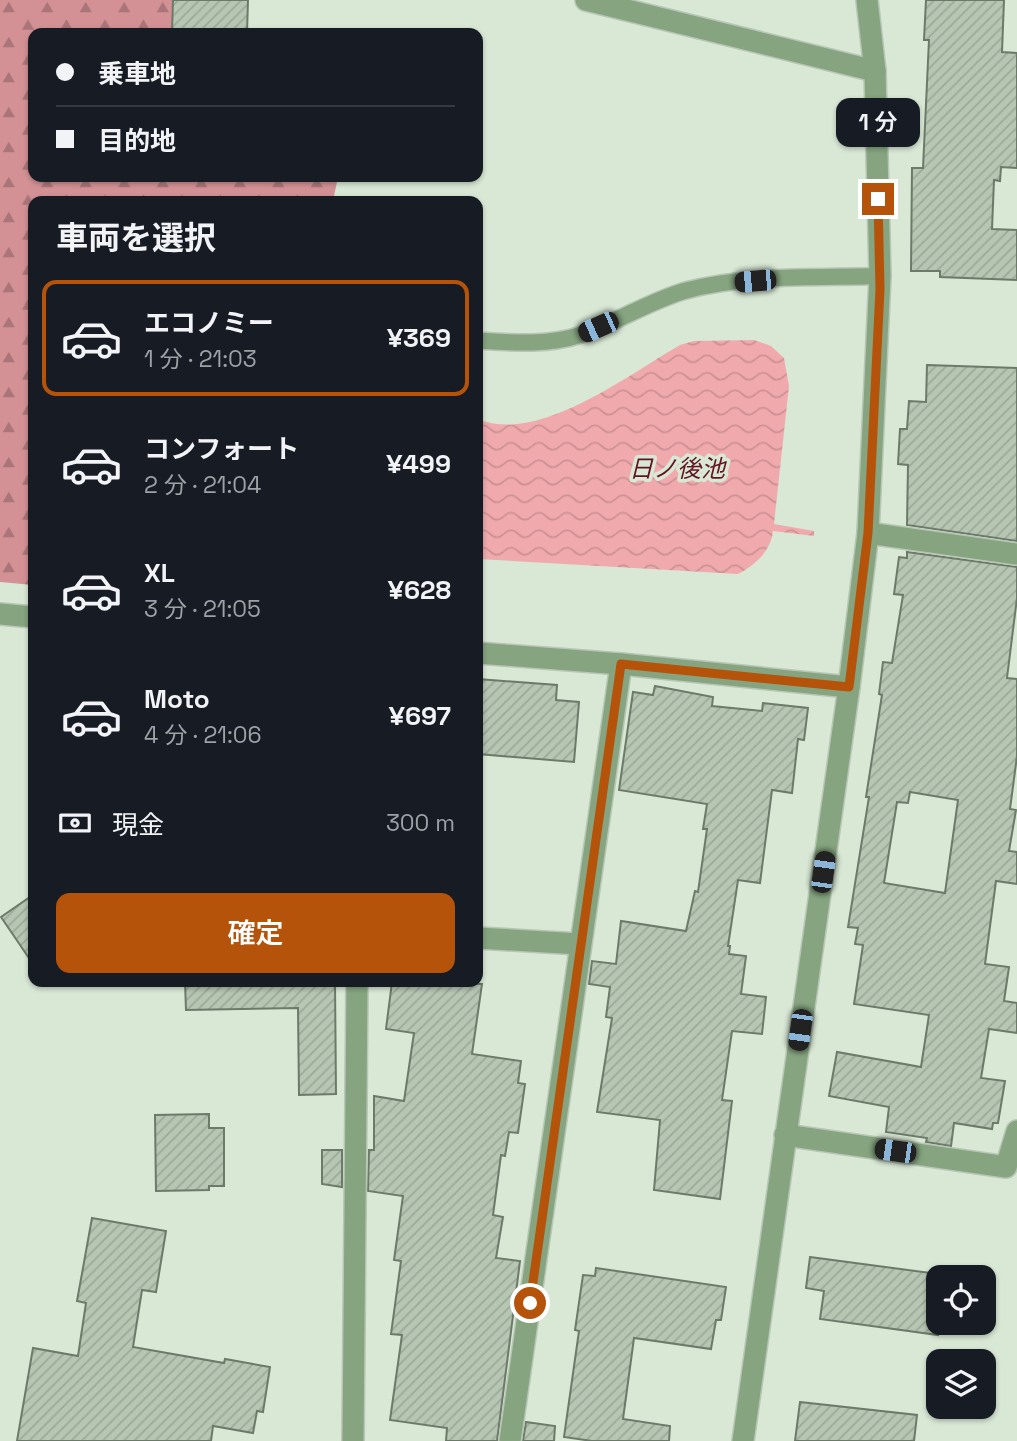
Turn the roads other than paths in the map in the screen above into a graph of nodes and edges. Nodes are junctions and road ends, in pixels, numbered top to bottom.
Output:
1 (586, 0) edge
2 (867, 0) edge
3 (635, 6) edge
4 (875, 71) junction
5 (880, 276) junction
6 (485, 341) dead end
7 (868, 533) junction
8 (1017, 554) edge
9 (0, 614) edge
10 (28, 617) edge
11 (483, 653) edge
12 (621, 664) junction
13 (849, 687) junction
14 (483, 938) edge
15 (580, 944) junction
16 (357, 987) edge
17 (1017, 1131) edge
18 (785, 1135) junction
19 (353, 1441) edge
20 (510, 1441) edge
21 (743, 1441) edge

1 - 3 street
2 - 4 street
3 - 4 street
4 - 5 street
5 - 6 lane
5 - 7 street
7 - 8 street
7 - 13 street
9 - 10 street
11 - 12 street
12 - 13 street
12 - 15 street
13 - 18 street
14 - 15 street
15 - 20 street
16 - 19 street
17 - 18 street
18 - 21 street

